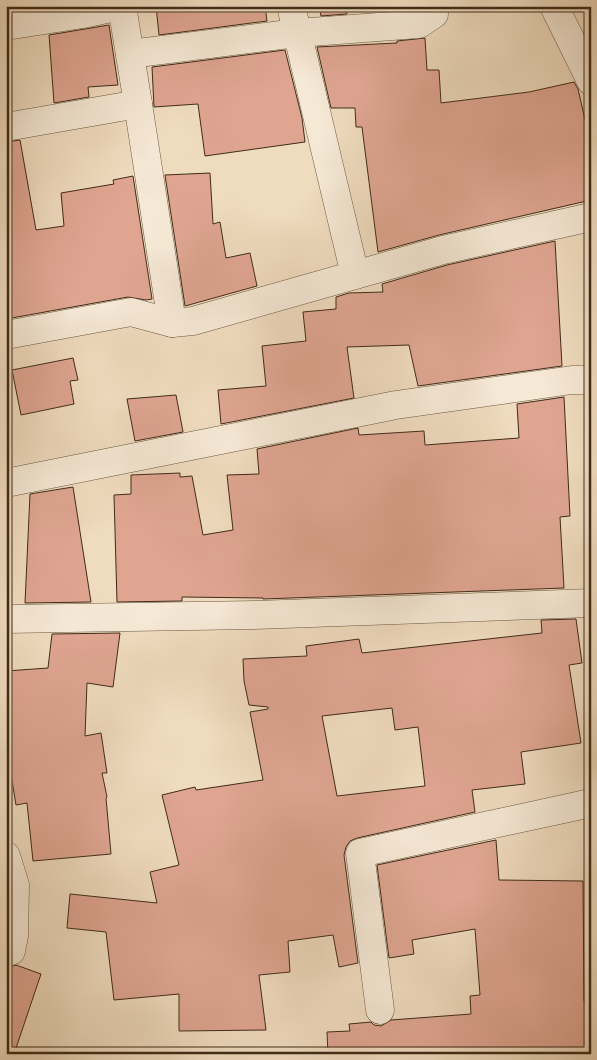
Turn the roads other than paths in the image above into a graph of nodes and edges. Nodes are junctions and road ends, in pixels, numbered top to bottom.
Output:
1 (121, 6) edge
2 (291, 6) edge
3 (434, 6) edge
4 (554, 6) edge
5 (6, 26) edge
6 (297, 33) junction
7 (130, 54) junction
8 (591, 81) edge
9 (138, 104) junction
10 (6, 127) edge
11 (591, 217) edge
12 (355, 275) junction
13 (172, 323) junction
14 (6, 335) edge
15 (591, 380) edge
16 (6, 483) edge
17 (591, 604) edge
18 (6, 620) edge
19 (591, 803) edge
20 (6, 856) edge
21 (6, 952) edge
22 (380, 1010) dead end

1 - 5 street
1 - 7 street
2 - 6 street
3 - 6 street
4 - 8 street
6 - 7 street
6 - 12 street
7 - 9 street
9 - 10 street
9 - 13 street
11 - 12 street
12 - 13 street
13 - 14 street
15 - 16 street
17 - 18 street
19 - 22 street
20 - 21 street

